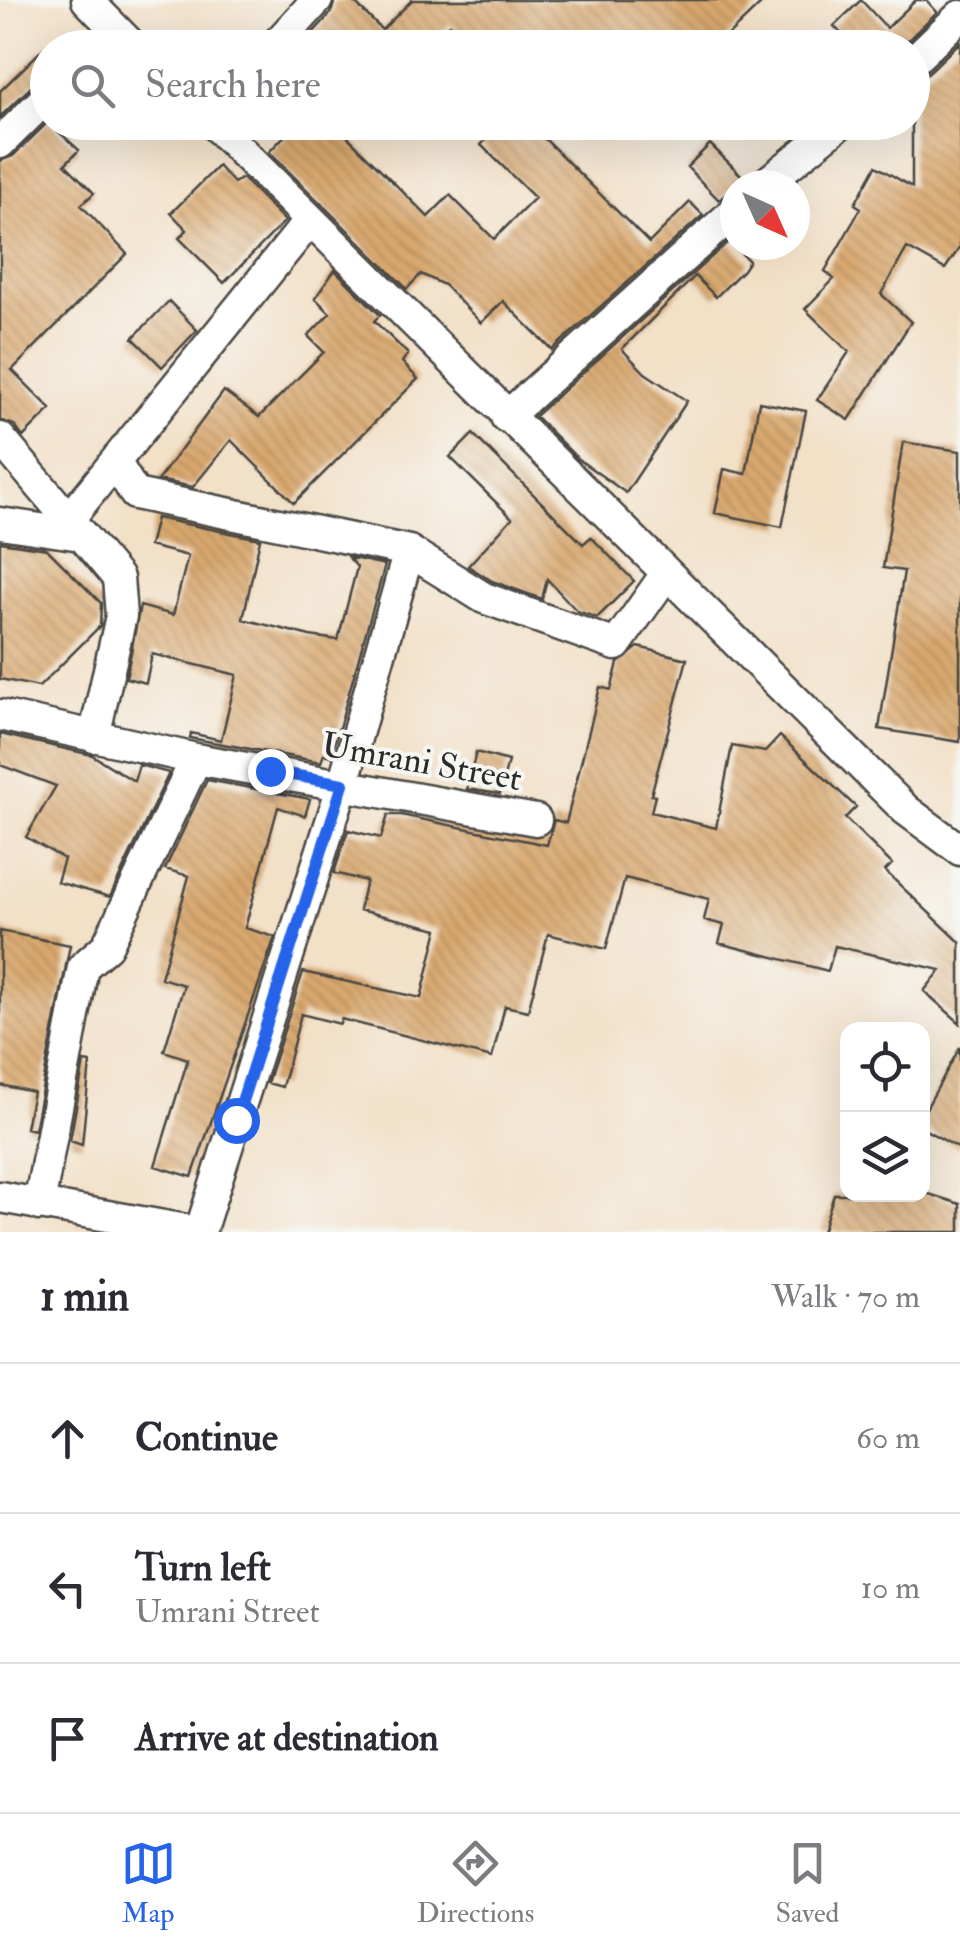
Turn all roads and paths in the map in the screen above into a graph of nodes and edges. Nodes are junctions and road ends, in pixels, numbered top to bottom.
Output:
1 (86, 0) edge
2 (317, 0) edge
3 (960, 16) edge
4 (107, 30) edge
5 (290, 30) edge
6 (930, 45) edge
7 (30, 114) edge
8 (230, 140) edge
9 (820, 140) edge
10 (0, 143) edge
11 (783, 170) edge
12 (310, 220) junction
13 (720, 224) edge
14 (506, 417) junction
15 (0, 438) edge
16 (116, 464) junction
17 (0, 524) edge
18 (75, 528) junction
19 (409, 551) junction
20 (666, 574) junction
21 (0, 715) edge
22 (94, 736) junction
23 (196, 759) junction
24 (343, 784) junction
25 (536, 820) dead end
26 (960, 850) edge
27 (0, 1198) edge
28 (39, 1205) junction
29 (199, 1232) edge

1 - 4 street
2 - 5 street
3 - 6 street
7 - 10 street
8 - 12 street
9 - 11 street
12 - 14 street
12 - 16 street
13 - 14 street
14 - 20 street
15 - 18 street
16 - 18 street
16 - 19 street
17 - 18 street
18 - 22 street
19 - 20 street
19 - 24 street
20 - 26 street
21 - 22 street, Umrani Street
22 - 23 street, Umrani Street
23 - 24 street, Umrani Street
23 - 28 street
24 - 25 street, Umrani Street
24 - 29 street
27 - 28 street
28 - 29 street

